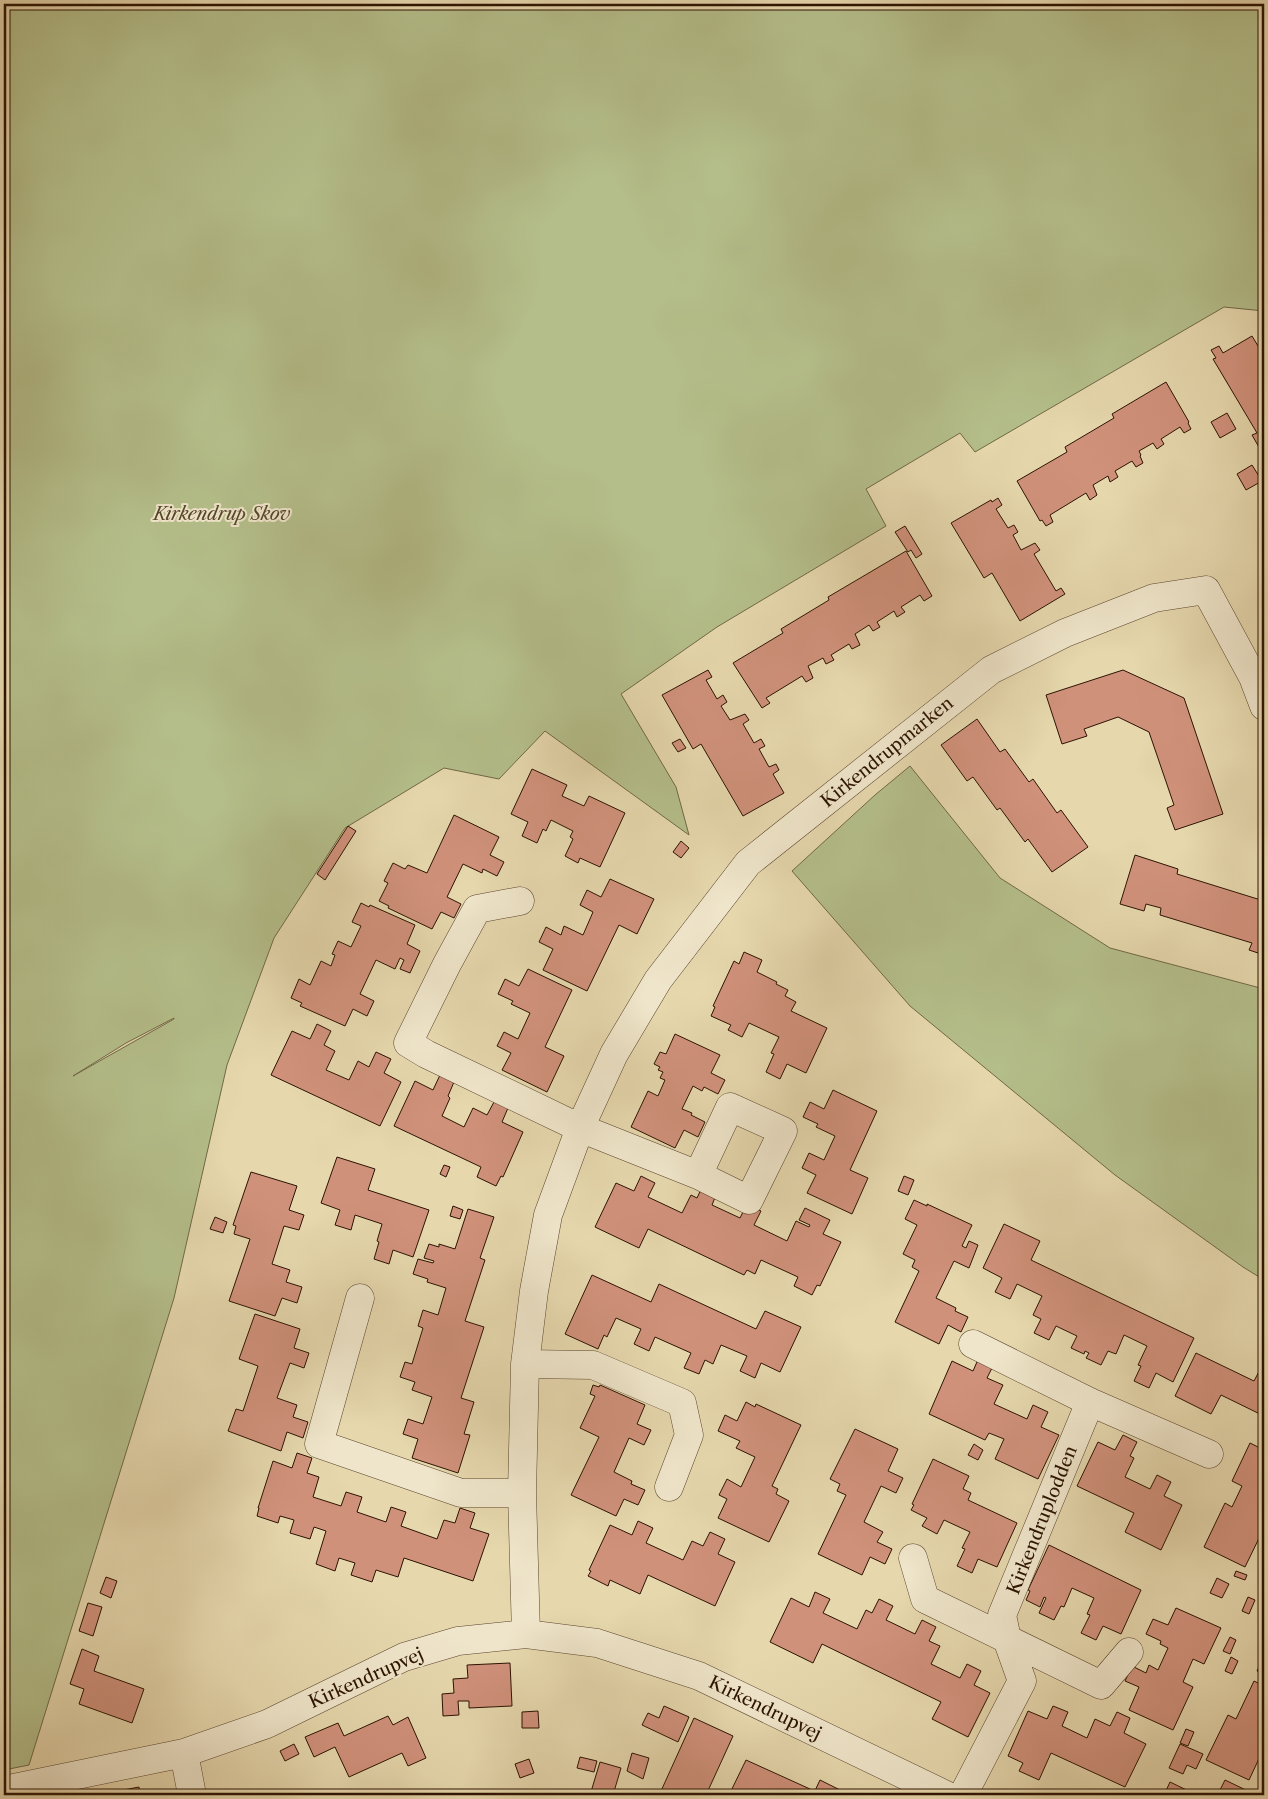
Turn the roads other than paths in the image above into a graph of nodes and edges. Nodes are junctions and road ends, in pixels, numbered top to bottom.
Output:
1 (1264, 706) edge
2 (520, 901) dead end
3 (580, 1128) junction
4 (698, 1175) dead end
5 (360, 1298) dead end
6 (973, 1344) dead end
7 (525, 1364) junction
8 (1090, 1402) junction
9 (1209, 1454) dead end
10 (669, 1487) dead end
11 (522, 1493) junction
12 (913, 1558) dead end
13 (526, 1634) junction
14 (1007, 1639) junction
15 (1129, 1652) dead end
16 (184, 1754) junction
17 (4, 1790) edge
18 (192, 1795) edge
19 (946, 1795) edge
20 (963, 1795) edge

1 - 3 street, Kirkendrupmarken
2 - 3 street
3 - 4 street
3 - 7 street, Kirkendrupmarken
5 - 11 street
6 - 8 street
7 - 10 street
7 - 11 street, Kirkendrupmarken
8 - 9 street
8 - 14 street, Kirkendruplodden
11 - 13 street, Kirkendrupmarken
12 - 14 street
13 - 16 street, Kirkendrupvej
13 - 19 street, Kirkendrupvej
14 - 15 street
14 - 20 street, Kirkendruplodden
16 - 17 street, Kirkendrupvej
16 - 18 street

